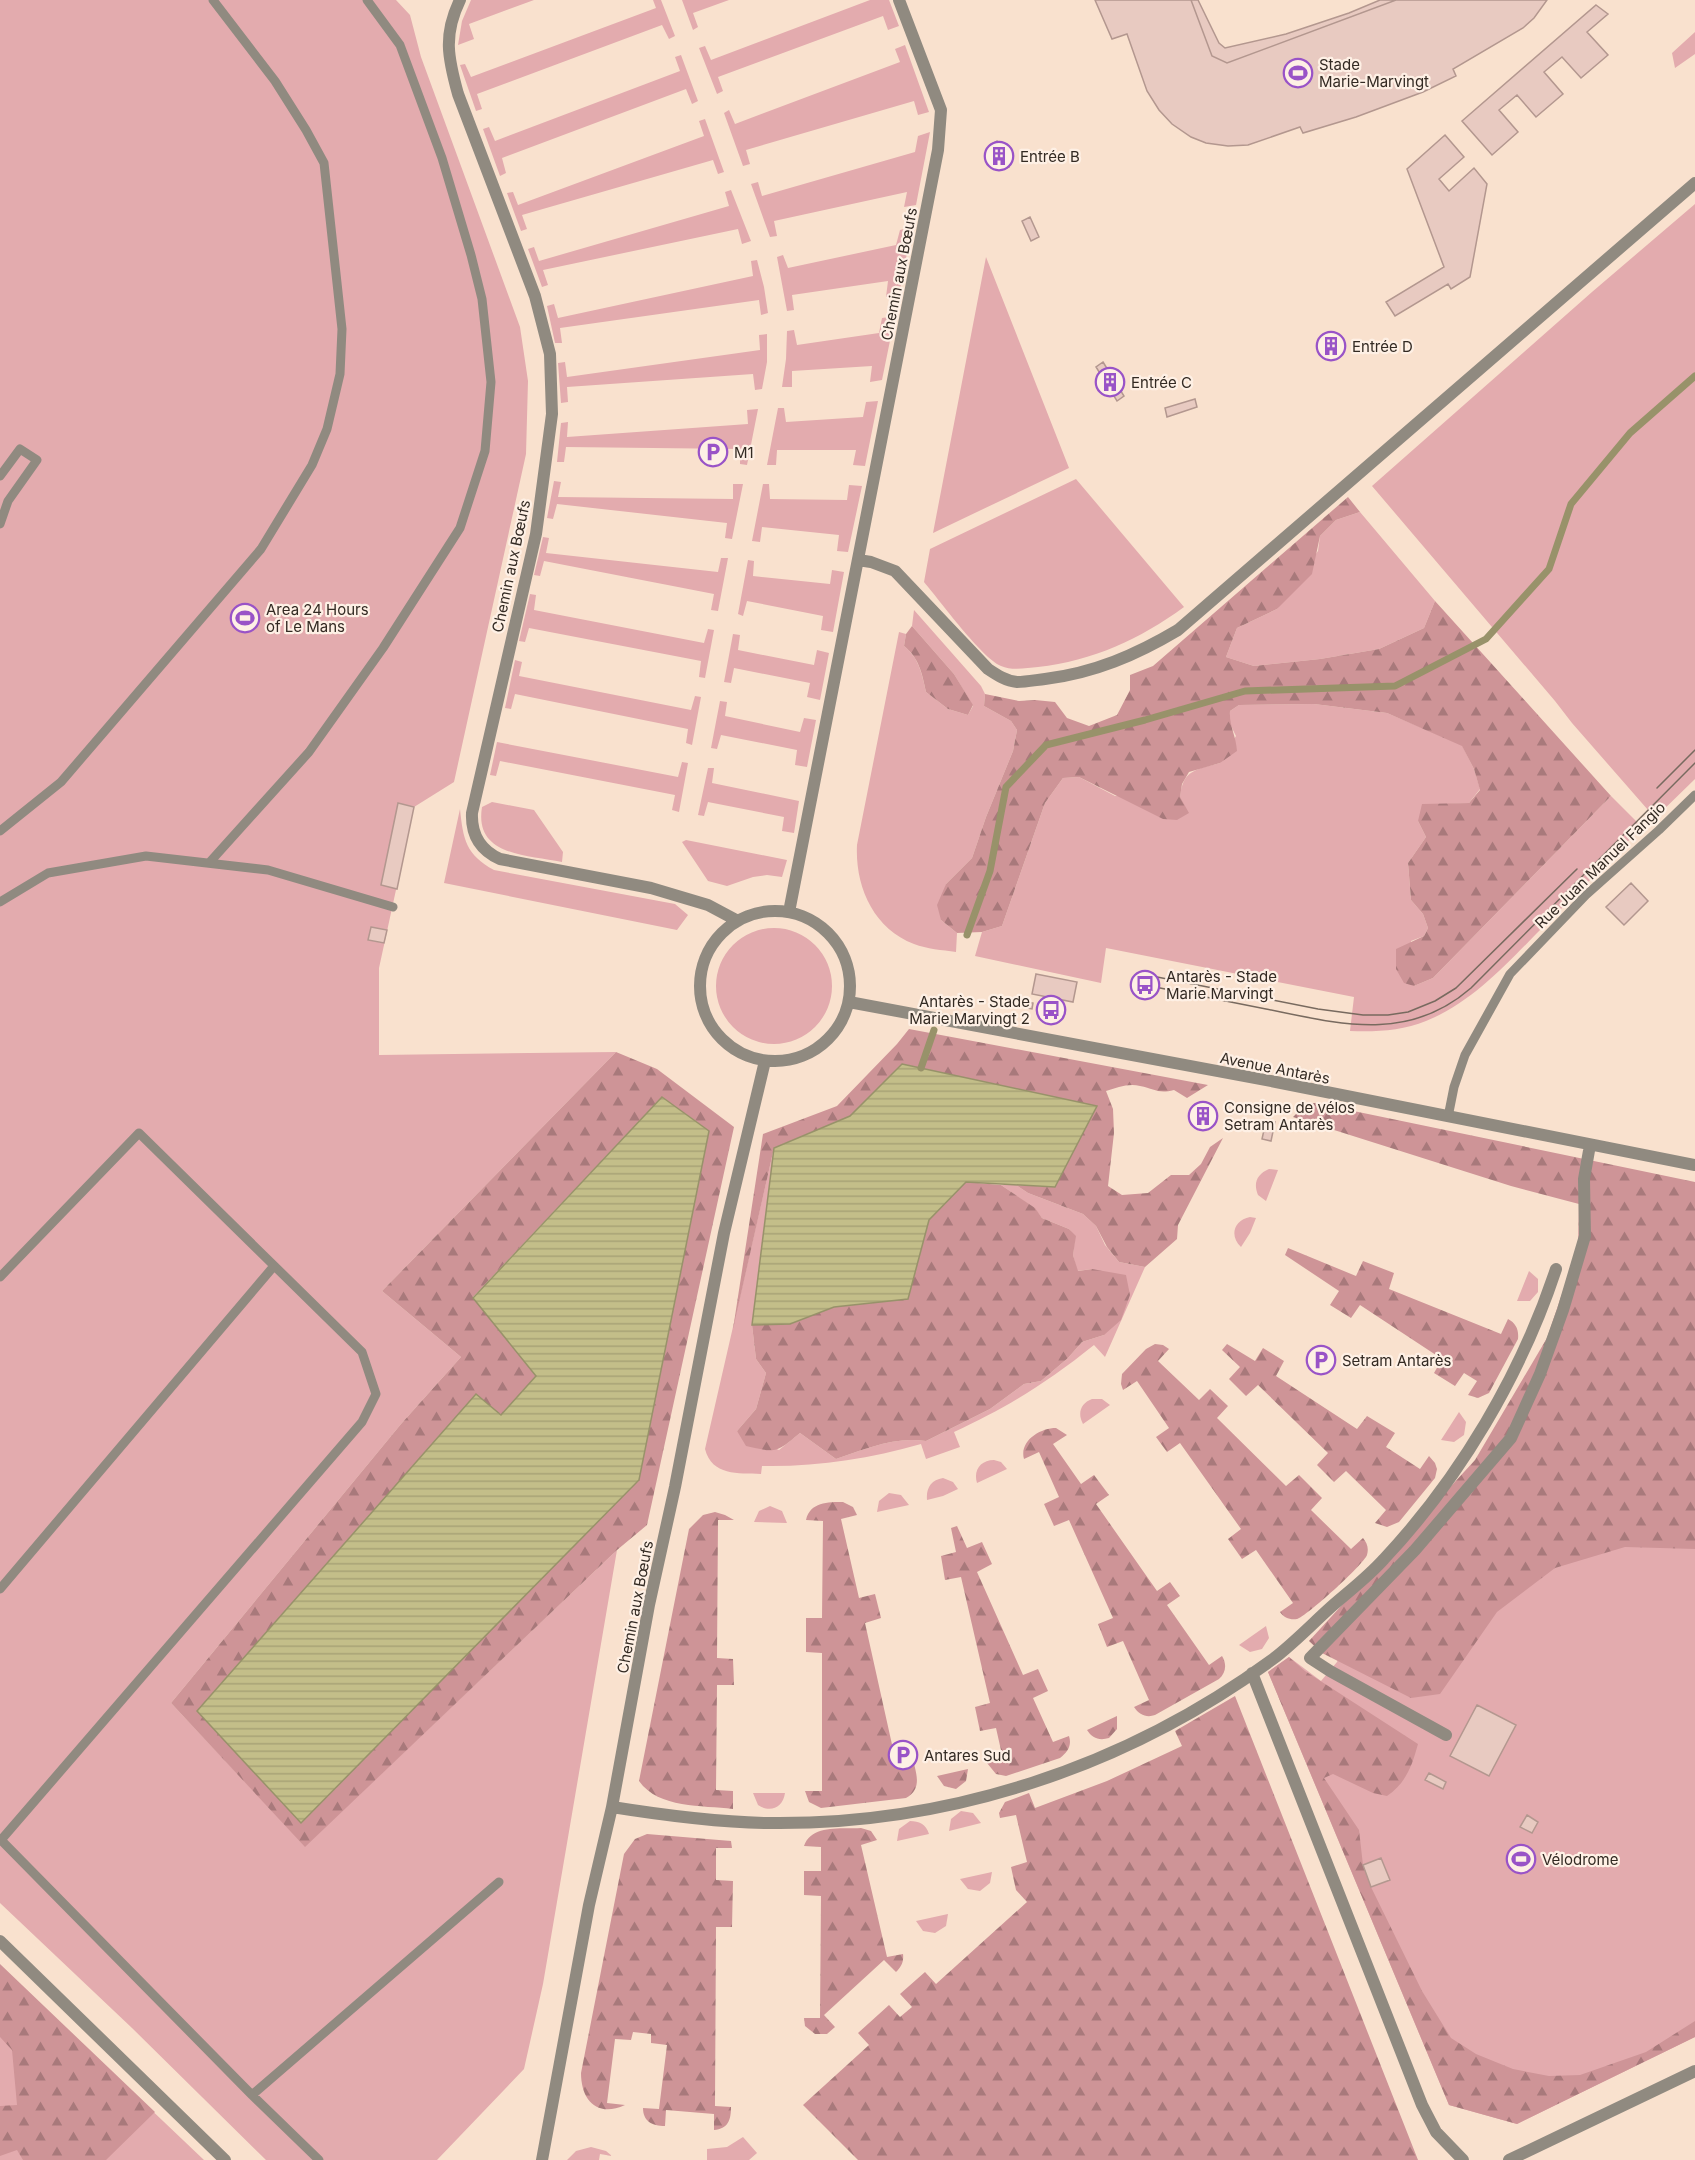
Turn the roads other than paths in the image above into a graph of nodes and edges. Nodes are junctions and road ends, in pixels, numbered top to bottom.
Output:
1 (213, 0) edge
2 (367, 0) edge
3 (460, 0) edge
4 (899, 0) edge
5 (1695, 183) edge
6 (0, 476) edge
7 (0, 524) edge
8 (858, 560) junction
9 (1695, 795) edge
10 (0, 831) edge
11 (209, 863) junction
12 (0, 902) edge
13 (393, 907) dead end
14 (789, 912) junction
15 (738, 921) junction
16 (849, 1002) junction
17 (765, 1061) junction
18 (1448, 1117) junction
19 (1590, 1145) junction
20 (1695, 1165) edge
21 (273, 1266) junction
22 (1556, 1269) dead end
23 (0, 1277) edge
24 (0, 1589) edge
25 (1252, 1673) junction
26 (1446, 1735) dead end
27 (612, 1807) junction
28 (1, 1840) edge
29 (500, 1882) dead end
30 (0, 1941) edge
31 (1695, 2071) edge
32 (252, 2095) junction
33 (225, 2160) edge
34 (319, 2160) edge
35 (542, 2160) edge
36 (1464, 2160) edge
37 (1509, 2160) edge

1 - 10 lane
2 - 11 lane
3 - 15 street, Chemin aux Bœufs
4 - 8 street, Chemin aux Bœufs
5 - 8 street
6 - 7 lane
8 - 14 street, Chemin aux Bœufs
9 - 18 lane, Rue Juan Manuel Fangio
11 - 12 lane
11 - 13 lane
14 - 15 street
14 - 16 street
15 - 17 street
16 - 17 street
16 - 18 street, Avenue Antarès
17 - 27 street, Chemin aux Bœufs
18 - 19 street, Avenue Antarès
19 - 20 street, Avenue Antarès
19 - 26 street
21 - 23 lane
21 - 24 lane
21 - 28 lane
22 - 25 street
25 - 27 street
25 - 36 street
27 - 35 street, Chemin aux Bœufs
28 - 32 lane
29 - 32 lane
30 - 33 street
31 - 37 street
32 - 34 lane

